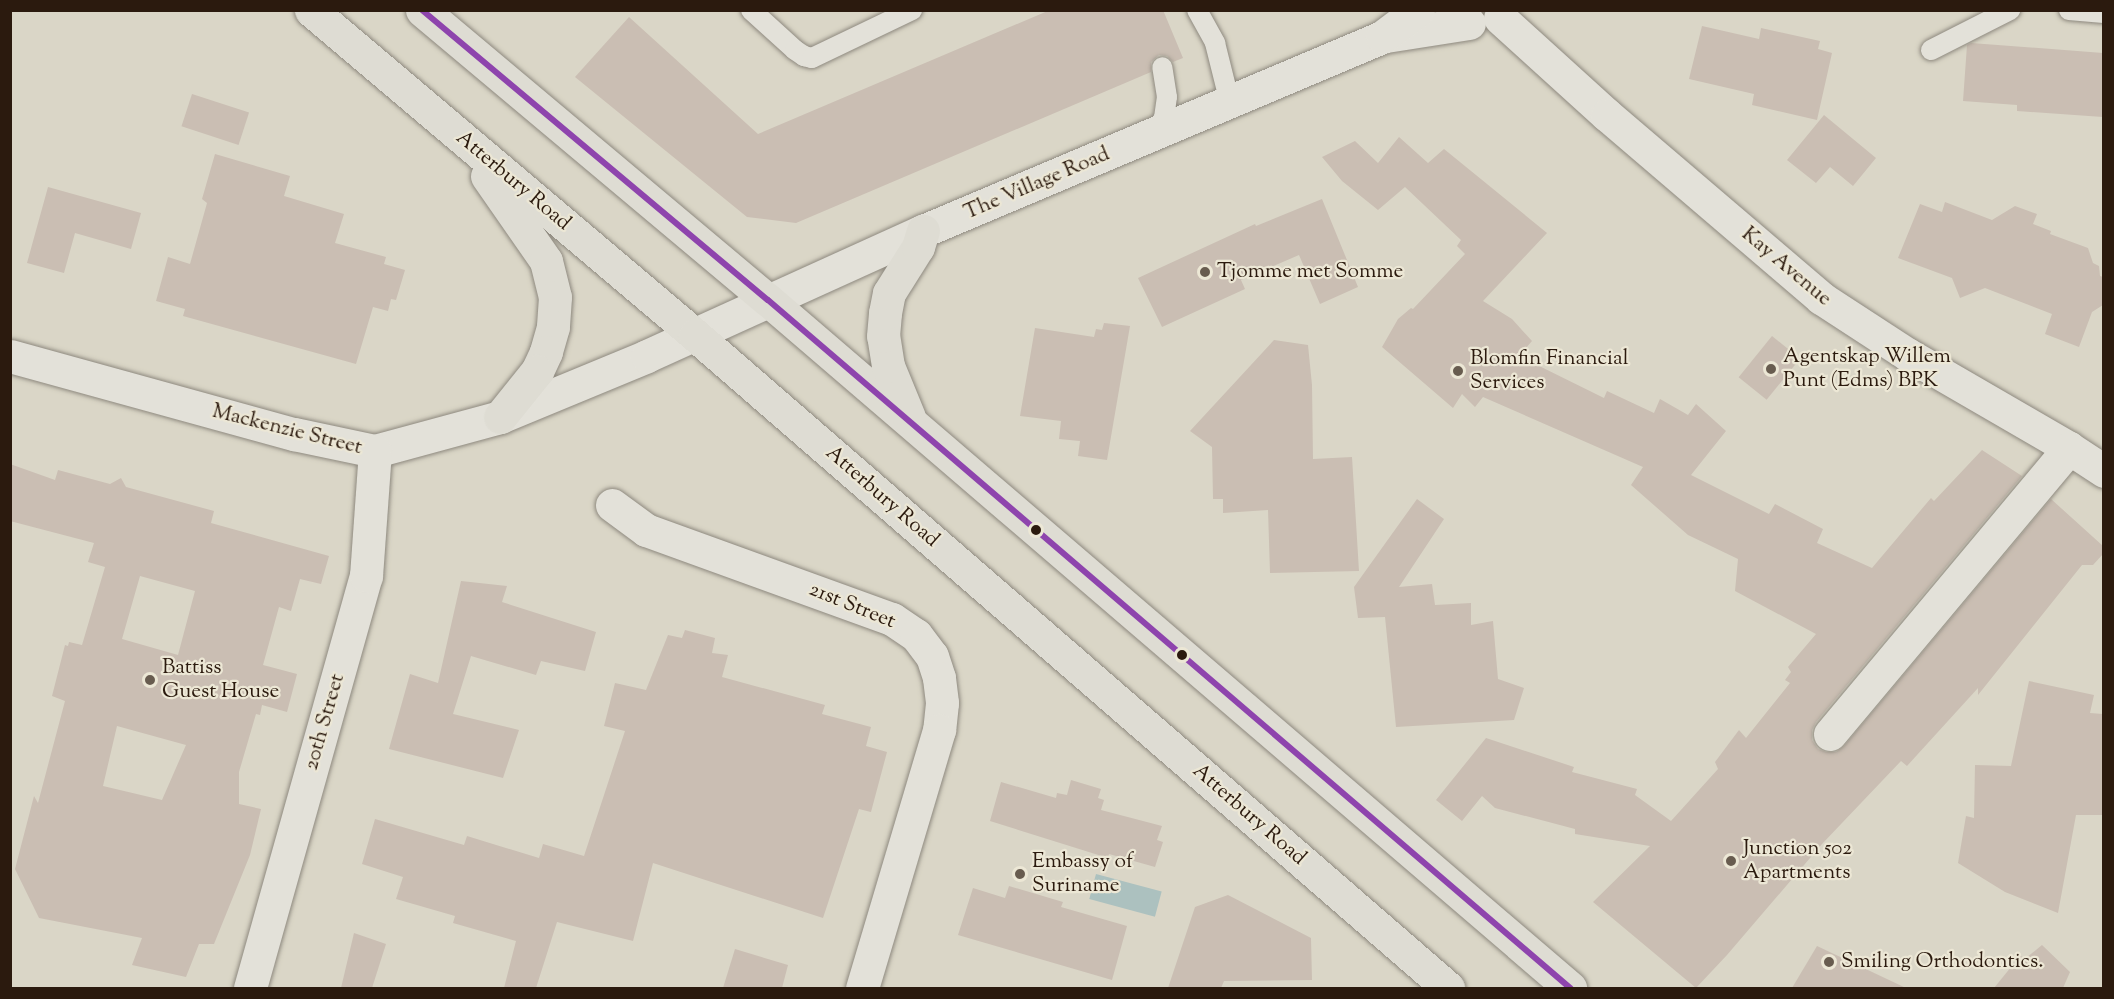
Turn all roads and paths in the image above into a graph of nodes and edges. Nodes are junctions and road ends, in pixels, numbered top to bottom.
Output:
1 (311, 10) edge
2 (422, 10) edge
3 (751, 10) edge
4 (1197, 10) edge
5 (1418, 10) edge
6 (2010, 10) edge
7 (2069, 10) edge
8 (903, 12) edge
9 (2103, 13) edge
10 (1483, 15) edge
11 (1382, 37) junction
12 (1931, 50) dead end
13 (1162, 67) dead end
14 (1230, 103) junction
15 (430, 111) junction
16 (1153, 135) junction
17 (922, 231) junction
18 (768, 300) junction
19 (694, 335) junction
20 (10, 356) edge
21 (500, 417) junction
22 (912, 424) junction
23 (2069, 447) junction
24 (375, 451) junction
25 (2103, 471) edge
26 (612, 505) dead end
27 (1830, 734) dead end
28 (1443, 987) edge
29 (250, 988) edge
30 (862, 988) edge
31 (1570, 988) edge

1 - 15 main road, Atterbury Road
2 - 18 main road
3 - 8 lane
4 - 14 lane
5 - 11 street
6 - 12 lane
7 - 9 lane
10 - 11 street
10 - 23 street, Kay Avenue
11 - 14 street, The Village Road
13 - 16 lane
14 - 16 street, The Village Road
15 - 19 main road, Atterbury Road
15 - 21 main road
16 - 17 street, The Village Road
17 - 18 street, The Village Road
17 - 22 main road
18 - 19 street, The Village Road
18 - 22 main road
19 - 21 street, Mackenzie Street
19 - 28 main road, Atterbury Road
20 - 24 street, Mackenzie Street
21 - 24 street, Mackenzie Street
22 - 31 main road
23 - 25 street, Kay Avenue
23 - 27 street
24 - 29 street, 20th Street
26 - 30 street, 21st Street

